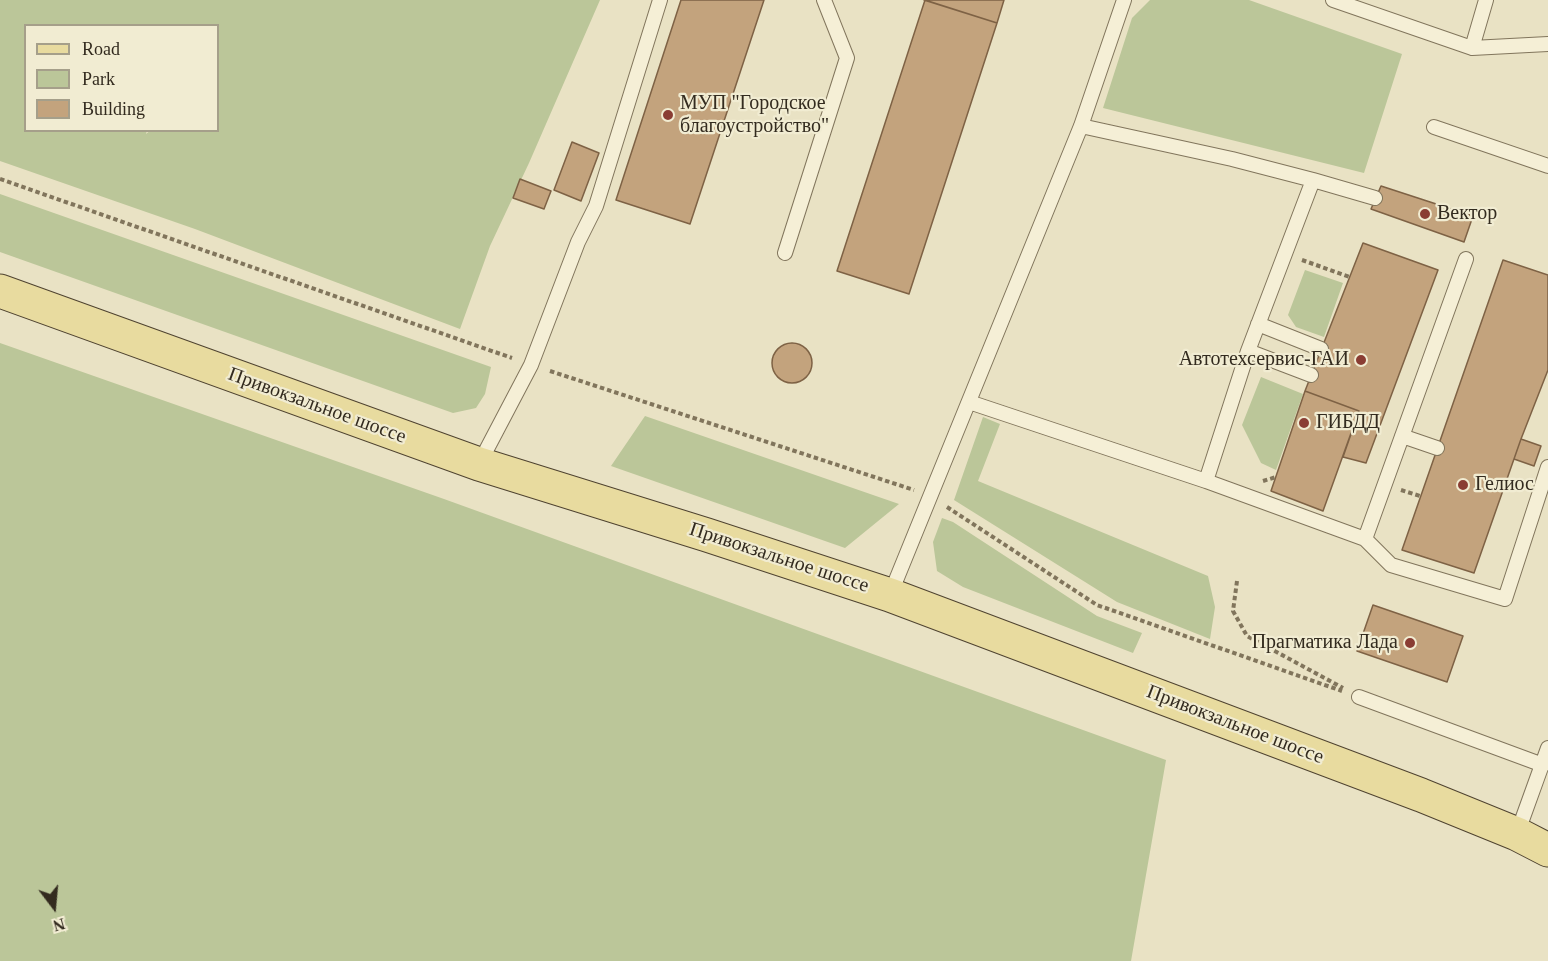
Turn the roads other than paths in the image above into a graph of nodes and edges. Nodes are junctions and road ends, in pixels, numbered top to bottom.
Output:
1 (660, 0) edge
2 (824, 0) edge
3 (1124, 0) edge
4 (1333, 0) edge
5 (1486, 0) edge
6 (1548, 44) edge
7 (1472, 48) junction
8 (1081, 126) junction
9 (1434, 127) dead end
10 (1548, 166) edge
11 (1313, 180) junction
12 (1375, 198) dead end
13 (785, 253) dead end
14 (1466, 259) dead end
15 (0, 291) edge
16 (1258, 324) junction
17 (1321, 349) dead end
18 (1248, 351) junction
19 (1311, 375) dead end
20 (969, 402) junction
21 (1402, 436) junction
22 (1437, 448) dead end
23 (479, 464) junction
24 (1548, 467) edge
25 (1206, 481) junction
26 (1365, 539) junction
27 (890, 595) junction
28 (1359, 697) road end
29 (1548, 748) edge
30 (1543, 765) junction
31 (1517, 834) junction
32 (1548, 850) edge

1 - 23 lane
2 - 13 lane
3 - 8 lane
4 - 7 lane
5 - 7 lane
6 - 7 lane
8 - 11 lane
8 - 20 lane
9 - 10 lane
11 - 12 lane
11 - 16 lane
14 - 21 lane
15 - 23 main road, Привокзальное шоссе
16 - 17 lane
16 - 18 lane
18 - 19 lane
18 - 25 lane
20 - 25 lane
20 - 27 lane
21 - 22 lane
21 - 26 lane
23 - 27 main road, Привокзальное шоссе
24 - 26 lane
25 - 26 lane
27 - 31 main road, Привокзальное шоссе
28 - 30 lane
29 - 30 lane
30 - 31 lane
31 - 32 main road, Привокзальное шоссе

